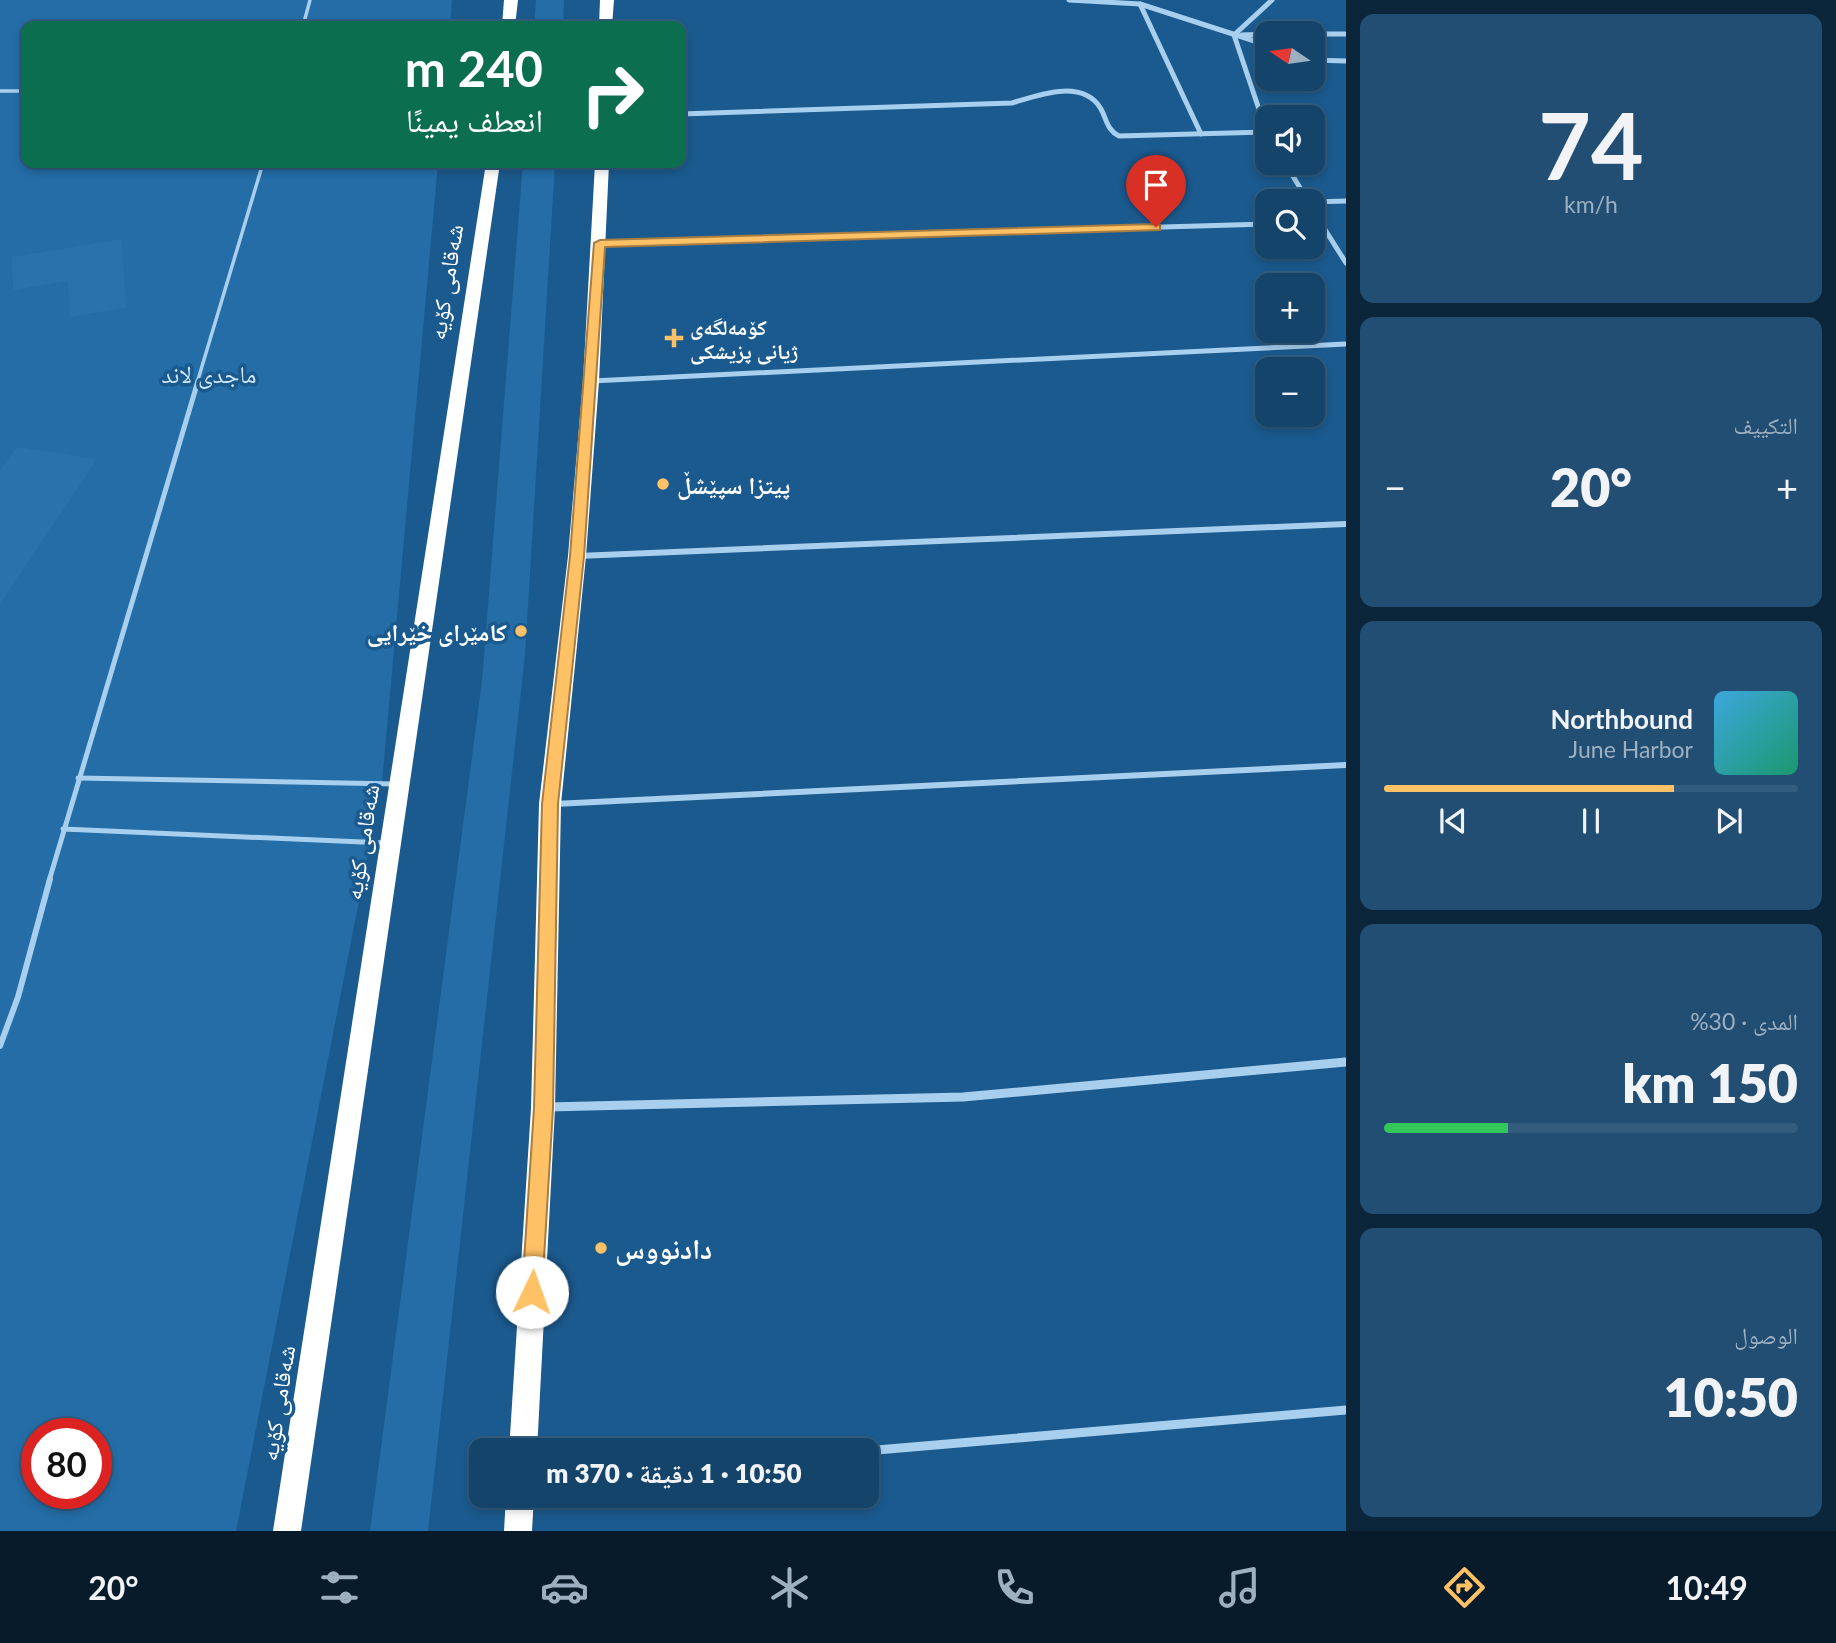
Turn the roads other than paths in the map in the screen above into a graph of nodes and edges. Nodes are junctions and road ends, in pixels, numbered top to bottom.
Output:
1 (310, 0) edge
2 (511, 0) edge
3 (607, 0) edge
4 (1069, 0) edge
5 (1272, 0) edge
6 (1140, 4) junction
7 (304, 21) edge
8 (509, 21) edge
9 (606, 21) edge
10 (1234, 34) junction
11 (1255, 34) edge
12 (1325, 34) edge
13 (1346, 34) edge
14 (1255, 41) edge
15 (1325, 60) edge
16 (1346, 61) edge
17 (0, 91) edge
18 (21, 91) edge
19 (1258, 105) edge
20 (686, 114) edge
21 (1255, 132) edge
22 (1201, 134) junction
23 (261, 168) edge
24 (492, 168) edge
25 (602, 168) edge
26 (1346, 201) edge
27 (1325, 202) edge
28 (1255, 224) edge
29 (1325, 231) edge
30 (600, 243) junction
31 (1346, 263) edge
32 (1346, 344) edge
33 (591, 381) junction
34 (1346, 524) edge
35 (577, 556) junction
36 (1346, 765) edge
37 (78, 778) junction
38 (400, 784) junction
39 (550, 804) junction
40 (63, 829) junction
41 (390, 843) junction
42 (0, 1046) edge
43 (1346, 1062) edge
44 (543, 1108) junction
45 (1346, 1410) edge
46 (524, 1438) edge
47 (879, 1450) edge
48 (519, 1508) edge
49 (288, 1531) edge
50 (518, 1531) edge

1 - 7 lane
2 - 8 highway
3 - 9 highway
4 - 6 street
5 - 10 street
6 - 10 street
6 - 22 street
10 - 11 street
10 - 14 street
10 - 19 street
12 - 13 street
15 - 16 street
17 - 18 lane
20 - 22 street
21 - 22 street
23 - 37 lane
24 - 38 highway, شەقامی کۆیە
25 - 30 highway
26 - 27 street
28 - 30 street
29 - 31 street
30 - 33 highway
32 - 33 street
33 - 35 highway
34 - 35 street
35 - 39 highway
36 - 39 street
37 - 38 lane
37 - 40 lane
38 - 41 highway, شەقامی کۆیە
39 - 44 highway
40 - 41 lane
40 - 42 lane
41 - 49 highway, شەقامی کۆیە
43 - 44 street
44 - 46 highway
45 - 47 street
48 - 50 highway

